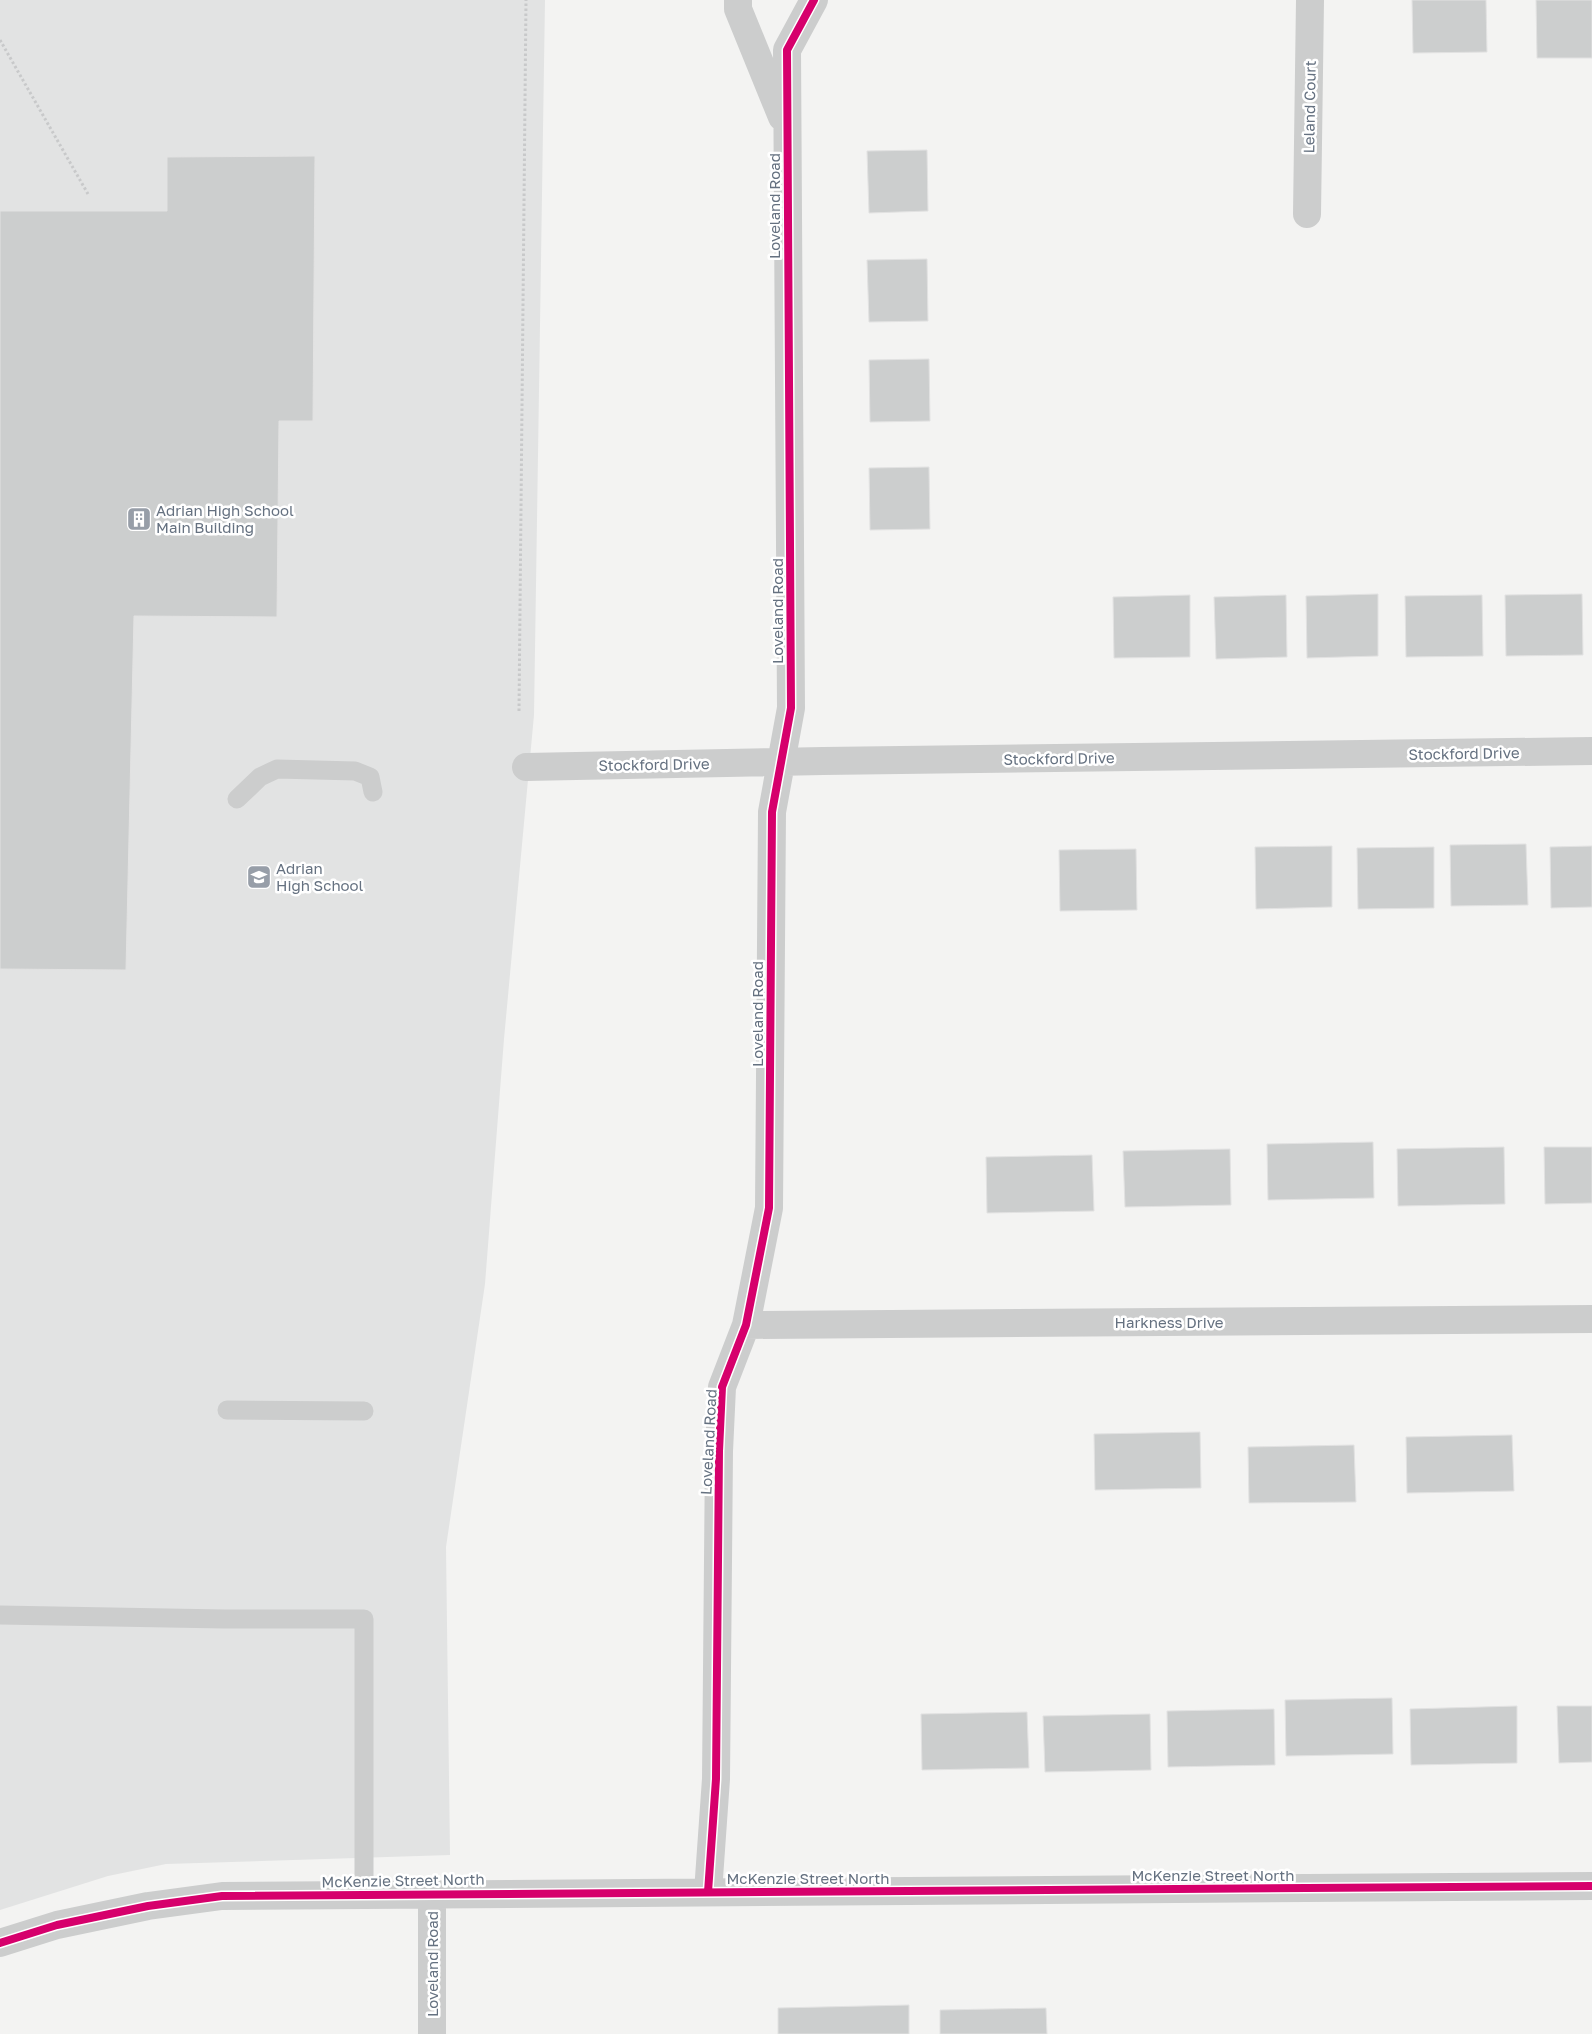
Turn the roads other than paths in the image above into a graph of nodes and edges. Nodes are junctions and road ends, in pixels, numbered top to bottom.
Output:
1 (738, 0) edge
2 (814, 0) edge
3 (1310, 0) edge
4 (787, 130) junction
5 (1307, 214) dead end
6 (1592, 751) edge
7 (781, 762) junction
8 (526, 767) dead end
9 (373, 792) dead end
10 (237, 799) dead end
11 (1592, 1319) edge
12 (746, 1325) junction
13 (227, 1410) dead end
14 (364, 1411) dead end
15 (0, 1615) edge
16 (1592, 1886) edge
17 (708, 1892) junction
18 (432, 1893) junction
19 (364, 1894) junction
20 (0, 1943) edge
21 (432, 2034) edge

1 - 4 street
2 - 4 street, Loveland Road
3 - 5 street, Leland Court
4 - 7 street, Loveland Road
6 - 7 street, Stockford Drive
7 - 8 street, Stockford Drive
7 - 12 street, Loveland Road
9 - 10 lane
11 - 12 street, Harkness Drive
12 - 17 street, Loveland Road
13 - 14 lane
15 - 19 lane
16 - 17 street, McKenzie Street North
17 - 18 street, McKenzie Street North
18 - 19 street, McKenzie Street North
18 - 21 street, Loveland Road
19 - 20 street, McKenzie Street North

